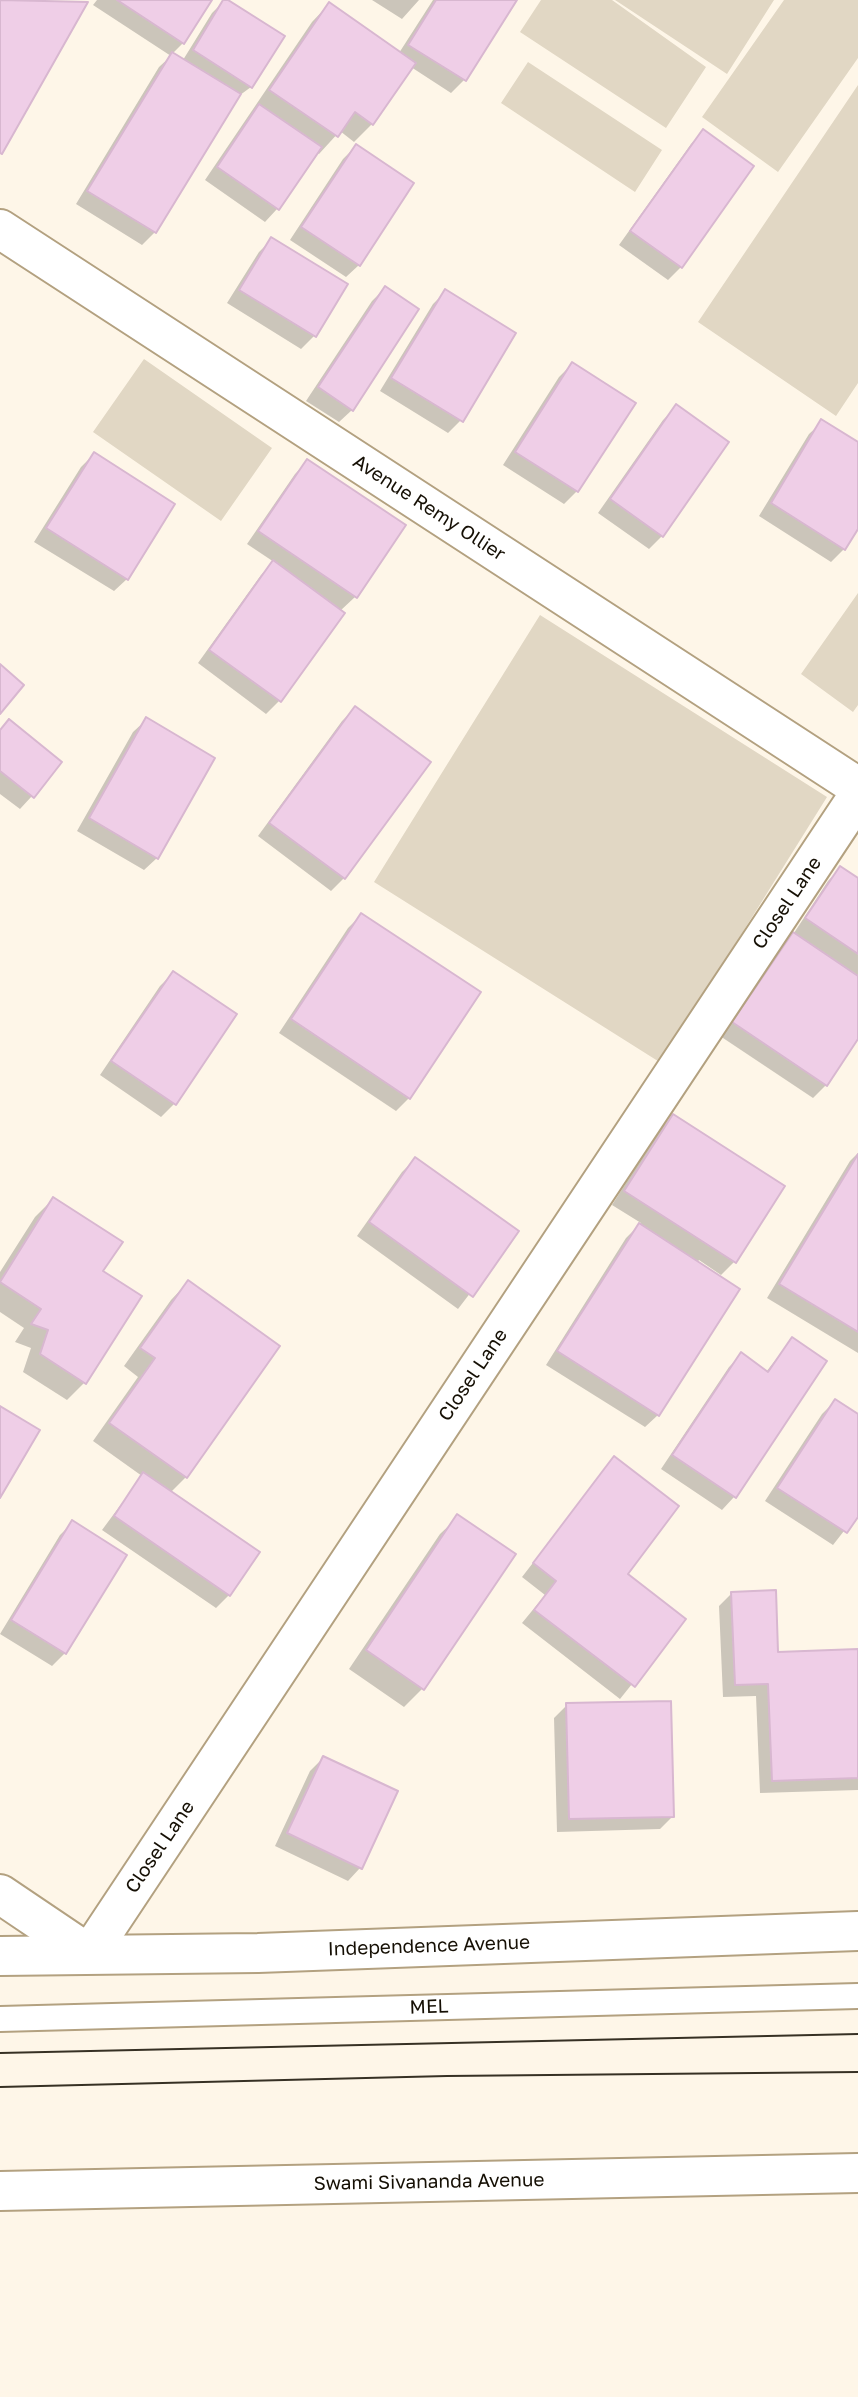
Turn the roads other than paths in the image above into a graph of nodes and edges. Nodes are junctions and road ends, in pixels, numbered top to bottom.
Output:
1 (0, 229) edge
2 (858, 787) edge
3 (858, 796) edge
4 (0, 1894) edge
5 (858, 1931) edge
6 (89, 1954) junction
7 (0, 1956) edge
8 (858, 1996) edge
9 (0, 2019) edge
10 (858, 2173) edge
11 (0, 2191) edge

1 - 2 street, Avenue Remy Ollier
3 - 6 street, Closel Lane
4 - 6 street
5 - 6 street, Independence Avenue
6 - 7 street, Independence Avenue
8 - 9 lane, MEL
10 - 11 street, Swami Sivananda Avenue

